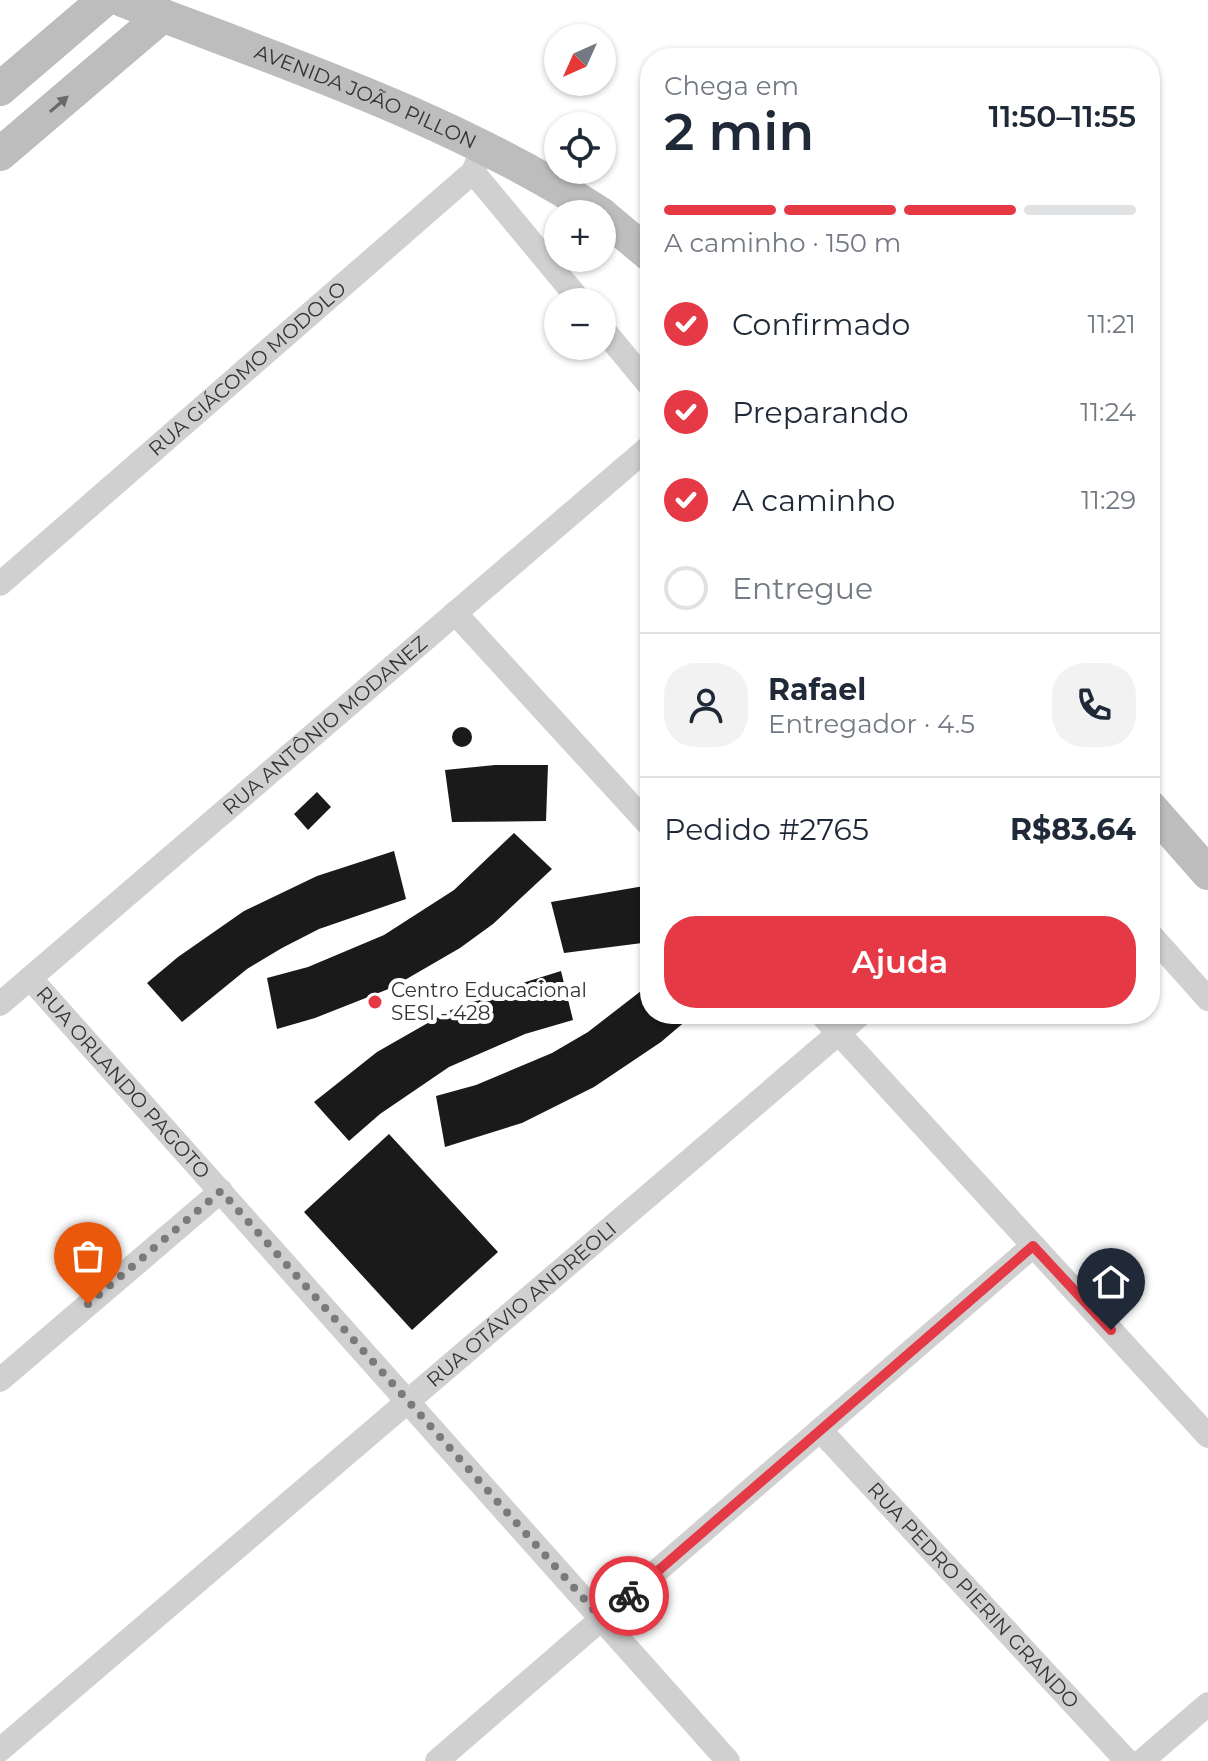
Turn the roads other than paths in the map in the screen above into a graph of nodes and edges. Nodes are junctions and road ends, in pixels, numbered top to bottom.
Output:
1 (104, 0) edge
2 (122, 0) edge
3 (162, 16) junction
4 (0, 89) edge
5 (0, 154) edge
6 (479, 159) junction
7 (579, 200) edge
8 (616, 227) edge
9 (640, 247) edge
10 (571, 288) edge
11 (616, 345) edge
12 (640, 374) edge
13 (640, 455) edge
14 (0, 584) edge
15 (455, 613) junction
16 (640, 815) edge
17 (1160, 818) edge
18 (1208, 873) edge
19 (1160, 945) edge
20 (30, 978) junction
21 (1208, 999) edge
22 (0, 1004) edge
23 (830, 1024) edge
24 (849, 1024) edge
25 (839, 1033) junction
26 (221, 1191) junction
27 (1033, 1246) junction
28 (0, 1380) edge
29 (408, 1402) junction
30 (821, 1431) junction
31 (1208, 1436) edge
32 (602, 1619) junction
33 (1208, 1704) edge
34 (0, 1750) edge
35 (437, 1761) edge
36 (728, 1761) edge
37 (1127, 1761) edge
38 (1142, 1761) edge

1 - 4 main road
2 - 3 main road, AVENIDA JOÃO PILLON
5 -> 3 main road
3 - 6 main road, AVENIDA JOÃO PILLON
6 - 7 main road, AVENIDA JOÃO PILLON
6 - 10 street
6 - 14 street, RUA GIÁCOMO MODOLO
8 - 9 main road, AVENIDA JOÃO PILLON
11 - 12 street
13 - 15 street, RUA ANTÔNIO MODANEZ
15 - 16 street
15 - 20 street, RUA ANTÔNIO MODANEZ
17 - 18 main road
19 - 21 street
20 - 22 street, RUA ANTÔNIO MODANEZ
20 - 26 street, RUA ORLANDO PAGOTO
23 - 25 street
24 - 25 street, RUA OTÁVIO ANDREOLI
25 - 27 street
25 - 29 street, RUA OTÁVIO ANDREOLI
26 - 28 street
26 - 29 street, RUA ORLANDO PAGOTO
27 - 30 street
27 - 31 street
29 - 32 street, RUA ORLANDO PAGOTO
29 - 34 street, RUA OTÁVIO ANDREOLI
30 - 32 street
30 - 37 street, RUA PEDRO PIERIN GRANDO
32 - 35 street
32 - 36 street, RUA ORLANDO PAGOTO
33 - 38 street

